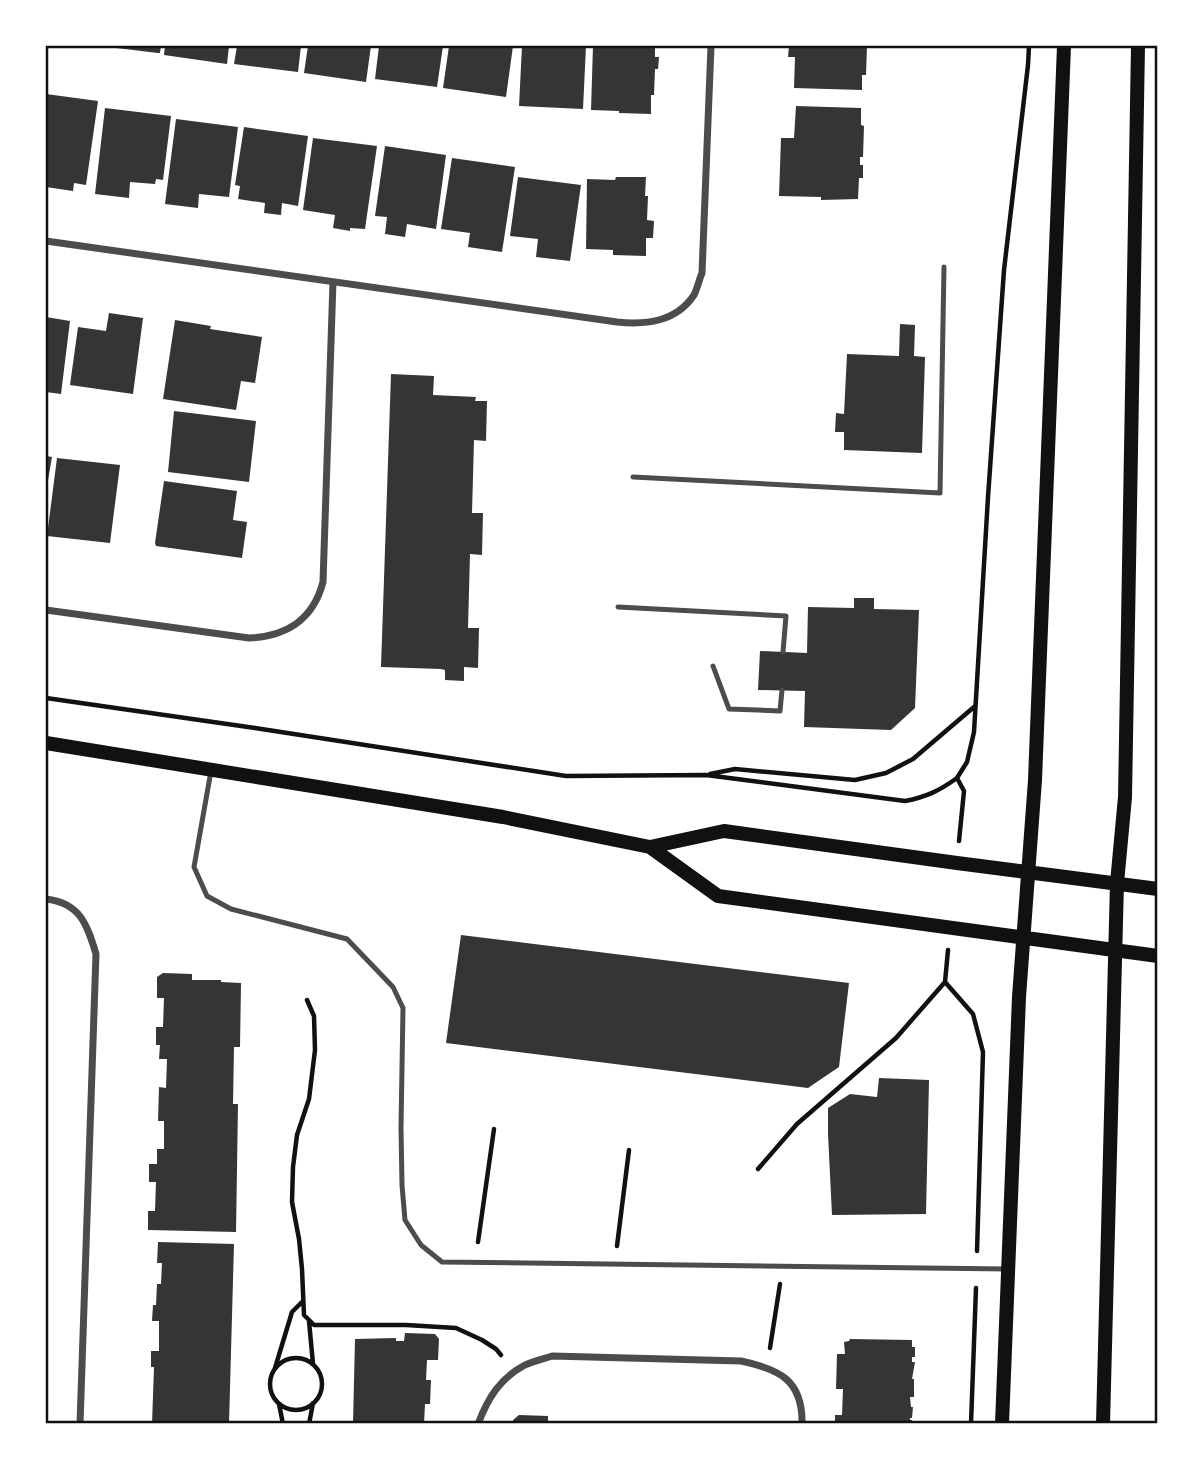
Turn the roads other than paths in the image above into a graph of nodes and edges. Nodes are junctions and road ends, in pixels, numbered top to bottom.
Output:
1 (711, 46) edge
2 (1064, 46) edge
3 (1138, 46) edge
4 (46, 241) edge
5 (944, 267) dead end
6 (333, 282) junction
7 (633, 477) dead end
8 (618, 607) dead end
9 (46, 610) edge
10 (783, 652) dead end
11 (713, 666) dead end
12 (782, 690) dead end
13 (46, 743) edge
14 (211, 769) junction
15 (650, 847) junction
16 (1029, 873) junction
17 (1117, 883) junction
18 (1157, 889) edge
19 (46, 899) edge
20 (1023, 939) junction
21 (1115, 951) junction
22 (1157, 957) edge
23 (1007, 1269) junction
24 (80, 1423) edge
25 (478, 1423) edge
26 (802, 1423) edge
27 (1002, 1423) edge
28 (1104, 1423) edge

1 - 6 street
2 - 16 main road
3 - 17 main road
4 - 6 street
5 - 7 lane
6 - 9 street
8 - 10 lane
11 - 12 lane
13 - 14 main road
14 - 15 main road
14 - 23 lane
15 - 16 main road
15 - 20 main road
16 - 17 main road
16 - 20 main road
17 - 18 main road
17 - 21 main road
19 - 24 street
20 - 21 main road
20 - 23 main road
21 - 22 main road
21 - 28 main road
23 - 27 main road
25 - 26 street

